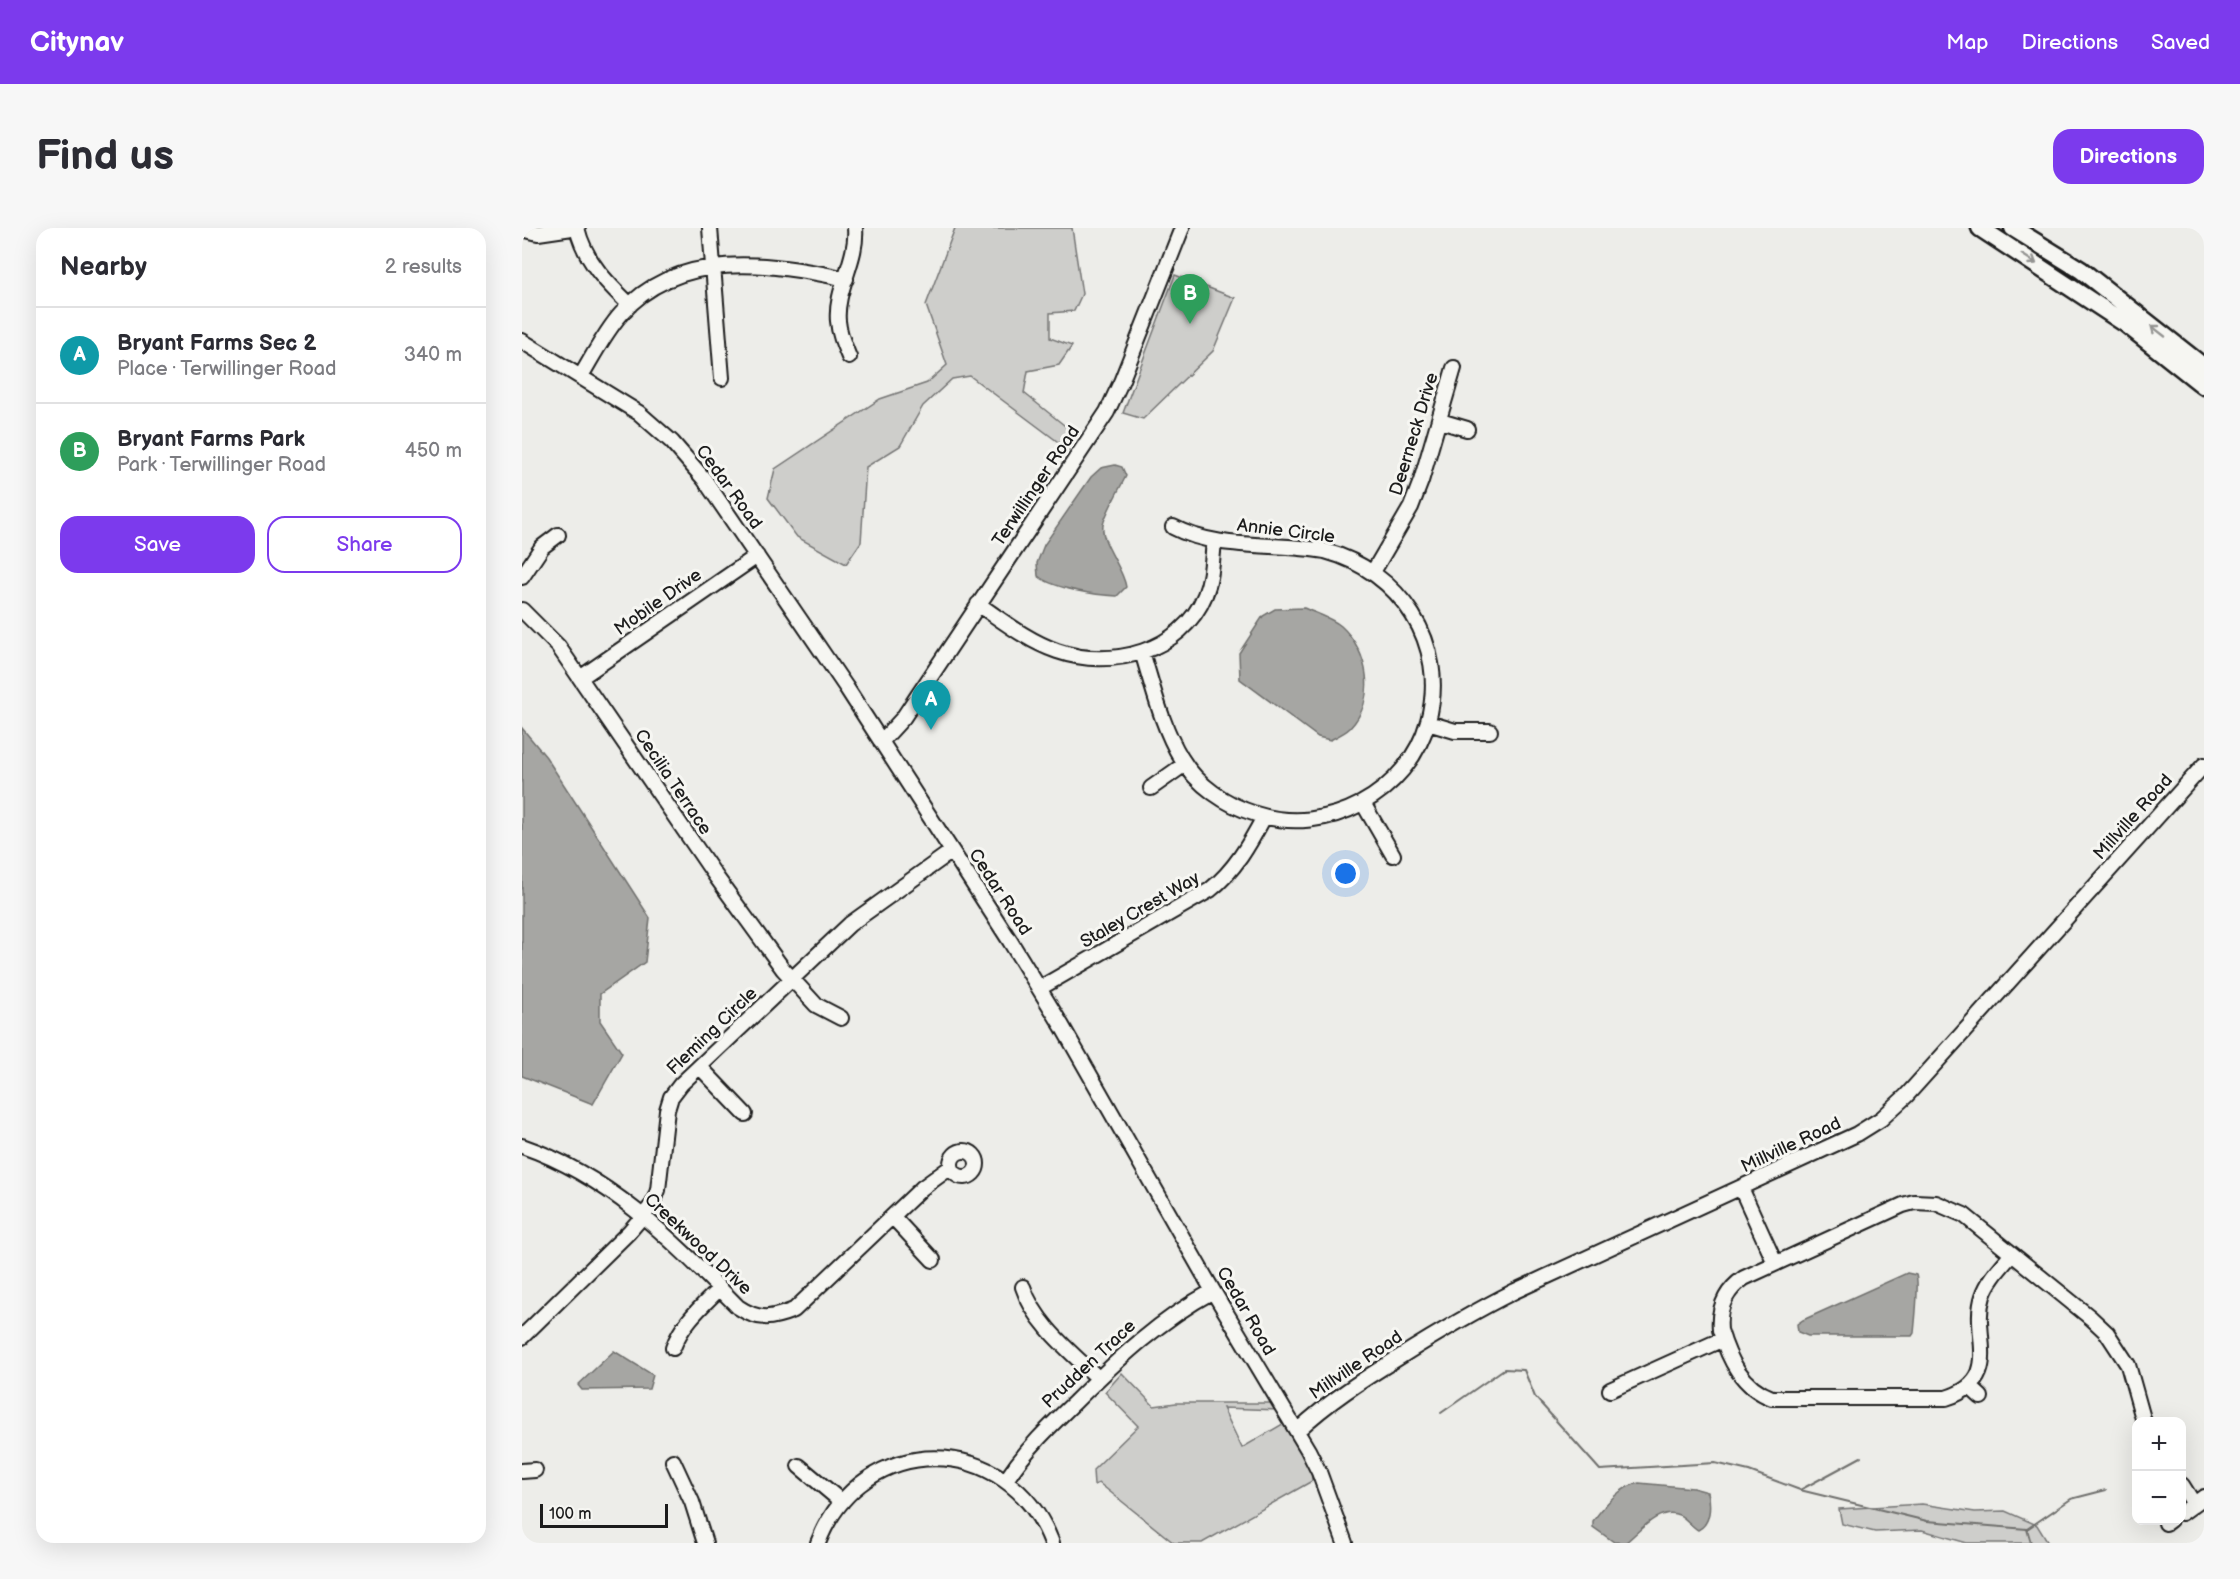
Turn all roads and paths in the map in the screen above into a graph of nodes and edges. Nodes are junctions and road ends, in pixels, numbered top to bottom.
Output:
1 (572, 228) edge
2 (576, 228) edge
3 (710, 228) edge
4 (855, 228) edge
5 (1182, 228) edge
6 (1980, 228) edge
7 (2013, 228) edge
8 (522, 229) edge
9 (714, 267) junction
10 (846, 279) junction
11 (630, 305) junction
12 (522, 342) edge
13 (849, 357) dead end
14 (2204, 367) edge
15 (1454, 369) dead end
16 (581, 376) junction
17 (722, 378) dead end
18 (2204, 386) edge
19 (1440, 421) junction
20 (1467, 429) dead end
21 (1173, 527) dead end
22 (558, 535) dead end
23 (1214, 541) junction
24 (757, 556) junction
25 (1373, 572) junction
26 (522, 577) edge
27 (978, 604) junction
28 (522, 609) edge
29 (1142, 652) junction
30 (580, 678) junction
31 (1428, 723) junction
32 (1490, 731) dead end
33 (881, 742) junction
34 (1185, 764) junction
35 (2204, 765) edge
36 (1151, 788) dead end
37 (1364, 803) junction
38 (1264, 817) junction
39 (952, 851) junction
40 (1393, 855) dead end
41 (791, 979) junction
42 (1040, 988) junction
43 (841, 1018) dead end
44 (700, 1066) junction
45 (745, 1114) dead end
46 (522, 1146) edge
47 (951, 1167) dead end
48 (1741, 1188) junction
49 (643, 1215) junction
50 (893, 1217) junction
51 (2012, 1254) junction
52 (933, 1260) dead end
53 (1775, 1263) junction
54 (1023, 1287) dead end
55 (720, 1288) junction
56 (1213, 1291) junction
57 (522, 1337) edge
58 (1723, 1339) junction
59 (673, 1348) dead end
60 (1098, 1378) junction
61 (1969, 1386) junction
62 (1610, 1390) dead end
63 (1981, 1397) dead end
64 (2143, 1417) edge
65 (1297, 1431) junction
66 (673, 1461) dead end
67 (799, 1467) dead end
68 (1006, 1480) junction
69 (2186, 1489) edge
70 (2199, 1500) edge
71 (842, 1502) junction
72 (2186, 1509) edge
73 (1344, 1542) edge
74 (705, 1543) edge
75 (818, 1543) edge
76 (1052, 1543) edge

1 - 8 street
2 - 11 street
3 - 9 street
4 - 10 street
5 - 27 street, Terwillinger Road
6 -> 18 main road
14 -> 7 main road
9 - 10 street
9 - 11 street
9 - 17 street
10 - 13 street
11 - 16 street
12 - 16 street, Cedar Road
15 - 19 street, Deerneck Drive
16 - 24 street, Cedar Road
19 - 20 street
19 - 25 street, Deerneck Drive
21 - 23 street, Annie Circle
22 - 26 street
23 - 25 street, Annie Circle
23 - 29 street
24 - 30 street, Mobile Drive
24 - 33 street, Cedar Road
25 - 31 street, Annie Circle
27 - 29 street
27 - 33 street, Terwillinger Road
28 - 30 street, Cecilia Terrace
29 - 34 street, Annie Circle
30 - 41 street, Cecilia Terrace
31 - 32 street
31 - 37 street, Annie Circle
33 - 39 street, Cedar Road
34 - 36 street
34 - 38 street, Annie Circle
35 - 48 street, Millville Road
37 - 38 street, Annie Circle
37 - 40 street
38 - 42 street, Staley Crest Way
39 - 41 street, Fleming Circle
39 - 42 street, Cedar Road
41 - 43 street, Cecilia Terrace
41 - 44 street, Fleming Circle
42 - 56 street, Cedar Road
44 - 45 street
44 - 49 street, Fleming Circle
46 - 49 street, Creekwood Drive
47 - 50 street, Creekwood Drive
48 - 53 street
48 - 65 street, Millville Road
49 - 55 street, Creekwood Drive
49 - 57 street, Fleming Circle
50 - 52 street
50 - 55 street, Creekwood Drive
51 - 53 street
51 - 61 street
51 - 64 street
53 - 58 street
54 - 60 street
55 - 59 street
56 - 60 street, Prudden Trace
56 - 65 street, Cedar Road
58 - 61 street
58 - 62 street
60 - 68 street, Prudden Trace
61 - 63 street
65 - 73 street, Cedar Road
66 - 74 street
67 - 71 street
68 - 71 street
68 - 76 street
69 - 70 street
70 - 72 street
71 - 75 street

